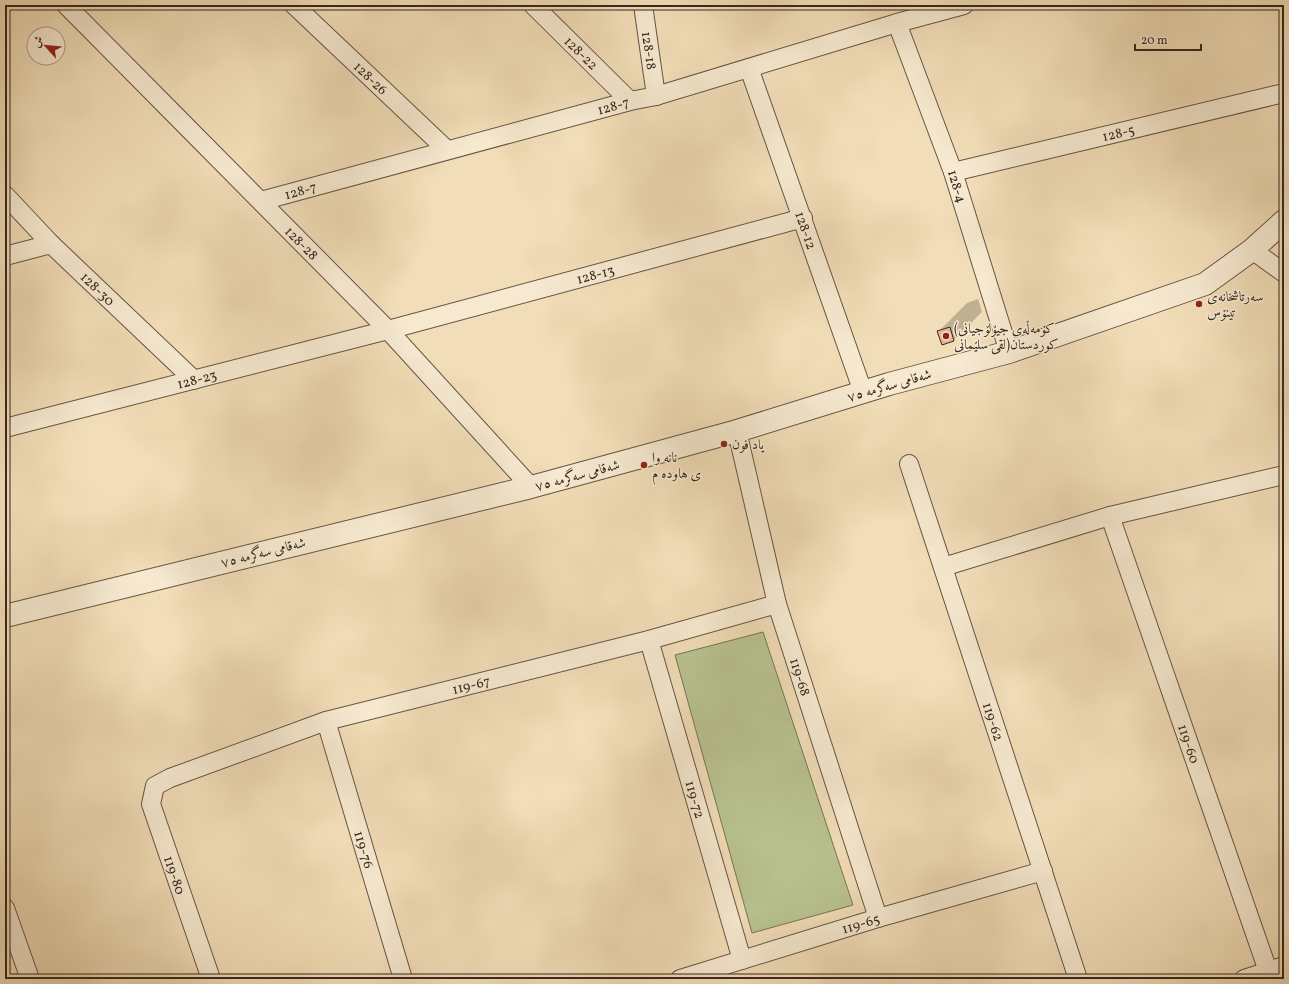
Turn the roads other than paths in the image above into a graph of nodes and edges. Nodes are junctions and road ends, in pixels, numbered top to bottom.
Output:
1 (66, 5) edge
2 (294, 5) edge
3 (533, 5) edge
4 (643, 5) edge
5 (964, 5) edge
6 (897, 22) junction
7 (749, 68) junction
8 (1284, 93) edge
9 (656, 96) junction
10 (630, 101) junction
11 (447, 150) junction
12 (953, 172) junction
13 (5, 195) edge
14 (261, 201) junction
15 (803, 218) junction
16 (1284, 221) edge
17 (51, 244) junction
18 (1252, 250) junction
19 (5, 256) edge
20 (1284, 274) edge
21 (388, 330) junction
22 (1009, 352) junction
23 (194, 380) junction
24 (863, 392) junction
25 (5, 428) edge
26 (737, 431) junction
27 (909, 464) dead end
28 (1284, 475) edge
29 (531, 487) junction
30 (1110, 516) junction
31 (943, 567) junction
32 (777, 604) junction
33 (5, 616) edge
34 (649, 640) junction
35 (326, 721) junction
36 (170, 778) joint
37 (1043, 871) junction
38 (5, 908) edge
39 (878, 918) junction
40 (742, 960) junction
41 (1276, 969) edge
42 (30, 979) edge
43 (211, 979) edge
44 (403, 979) edge
45 (680, 979) edge
46 (1078, 979) edge
47 (1244, 979) edge

1 - 14 street, 128-28
2 - 11 street, 128-26
3 - 10 street, 128-22
4 - 9 street, 128-18
5 - 6 street, 128-7
6 - 7 street, 128-7
6 - 12 street, 128-4
7 - 9 street, 128-7
7 - 15 street, 128-12
8 - 12 street, 128-5
9 - 10 street, 128-7
10 - 11 street, 128-7
11 - 14 street, 128-7
12 - 22 street, 128-4
13 - 17 street, 128-30
14 - 21 street, 128-28
15 - 21 street, 128-13
15 - 24 street, 128-12
16 - 18 street, شەقامی سەگرمە ٧٥
17 - 19 street
17 - 23 street, 128-30
18 - 20 street
18 - 22 street, شەقامی سەگرمە ٧٥
21 - 23 street, 128-23
21 - 29 street, 128-28
22 - 24 street, شەقامی سەگرمە ٧٥
23 - 25 street, 128-23
24 - 26 street, شەقامی سەگرمە ٧٥
26 - 29 street, شەقامی سەگرمە ٧٥
26 - 32 street, 119-68
27 - 31 street, 119-62
28 - 30 street
29 - 33 street, شەقامی سەگرمە ٧٥
30 - 31 street
30 - 41 street, 119-60
31 - 37 street, 119-62
32 - 34 street, 119-67
32 - 39 street, 119-68
34 - 35 street, 119-67
34 - 40 street, 119-72
35 - 36 street, 119-67
35 - 44 street, 119-76
36 - 43 street, 119-80
37 - 39 street, 119-65
37 - 46 street, 119-62
38 - 42 street
39 - 40 street, 119-65
40 - 45 street, 119-65
41 - 47 street

